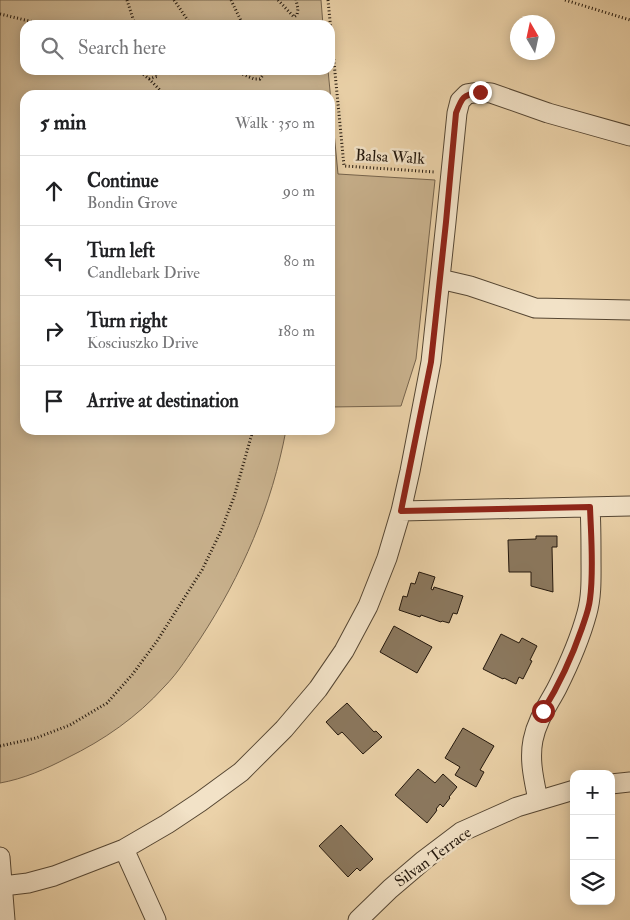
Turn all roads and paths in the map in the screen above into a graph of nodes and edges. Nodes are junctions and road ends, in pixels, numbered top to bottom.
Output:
1 (127, 0) edge
2 (174, 0) edge
3 (231, 0) edge
4 (278, 0) edge
5 (296, 0) edge
6 (328, 0) edge
7 (565, 0) edge
8 (0, 14) edge
9 (25, 20) edge
10 (133, 20) edge
11 (188, 20) edge
12 (241, 20) edge
13 (330, 20) edge
14 (630, 20) edge
15 (335, 73) edge
16 (144, 75) edge
17 (158, 75) edge
18 (245, 75) edge
19 (263, 75) edge
20 (149, 79) junction
21 (160, 90) edge
22 (630, 136) edge
23 (451, 173) junction
24 (440, 280) junction
25 (630, 310) edge
26 (252, 435) edge
27 (630, 506) edge
28 (590, 507) junction
29 (401, 511) junction
30 (0, 746) edge
31 (630, 782) edge
32 (615, 784) edge
33 (570, 791) edge
34 (538, 800) junction
35 (124, 849) junction
36 (0, 857) edge
37 (2, 886) junction
38 (5, 920) edge
39 (156, 920) edge
40 (358, 920) edge

1 - 10 path
2 - 11 path
3 - 12 path
4 - 5 path
6 - 13 path, Balsa Walk
7 - 14 path
8 - 9 path
15 - 23 path, Balsa Walk
16 - 20 path
17 - 20 path
18 - 19 path
20 - 21 path
22 - 23 street
23 - 24 street
24 - 25 street
24 - 29 street
26 - 30 path
27 - 28 street
28 - 29 street
28 - 34 street
29 - 35 street
31 - 32 street
33 - 34 street, Silvan Terrace
34 - 40 street, Silvan Terrace
35 - 37 street
35 - 39 street
36 - 37 street
37 - 38 street

